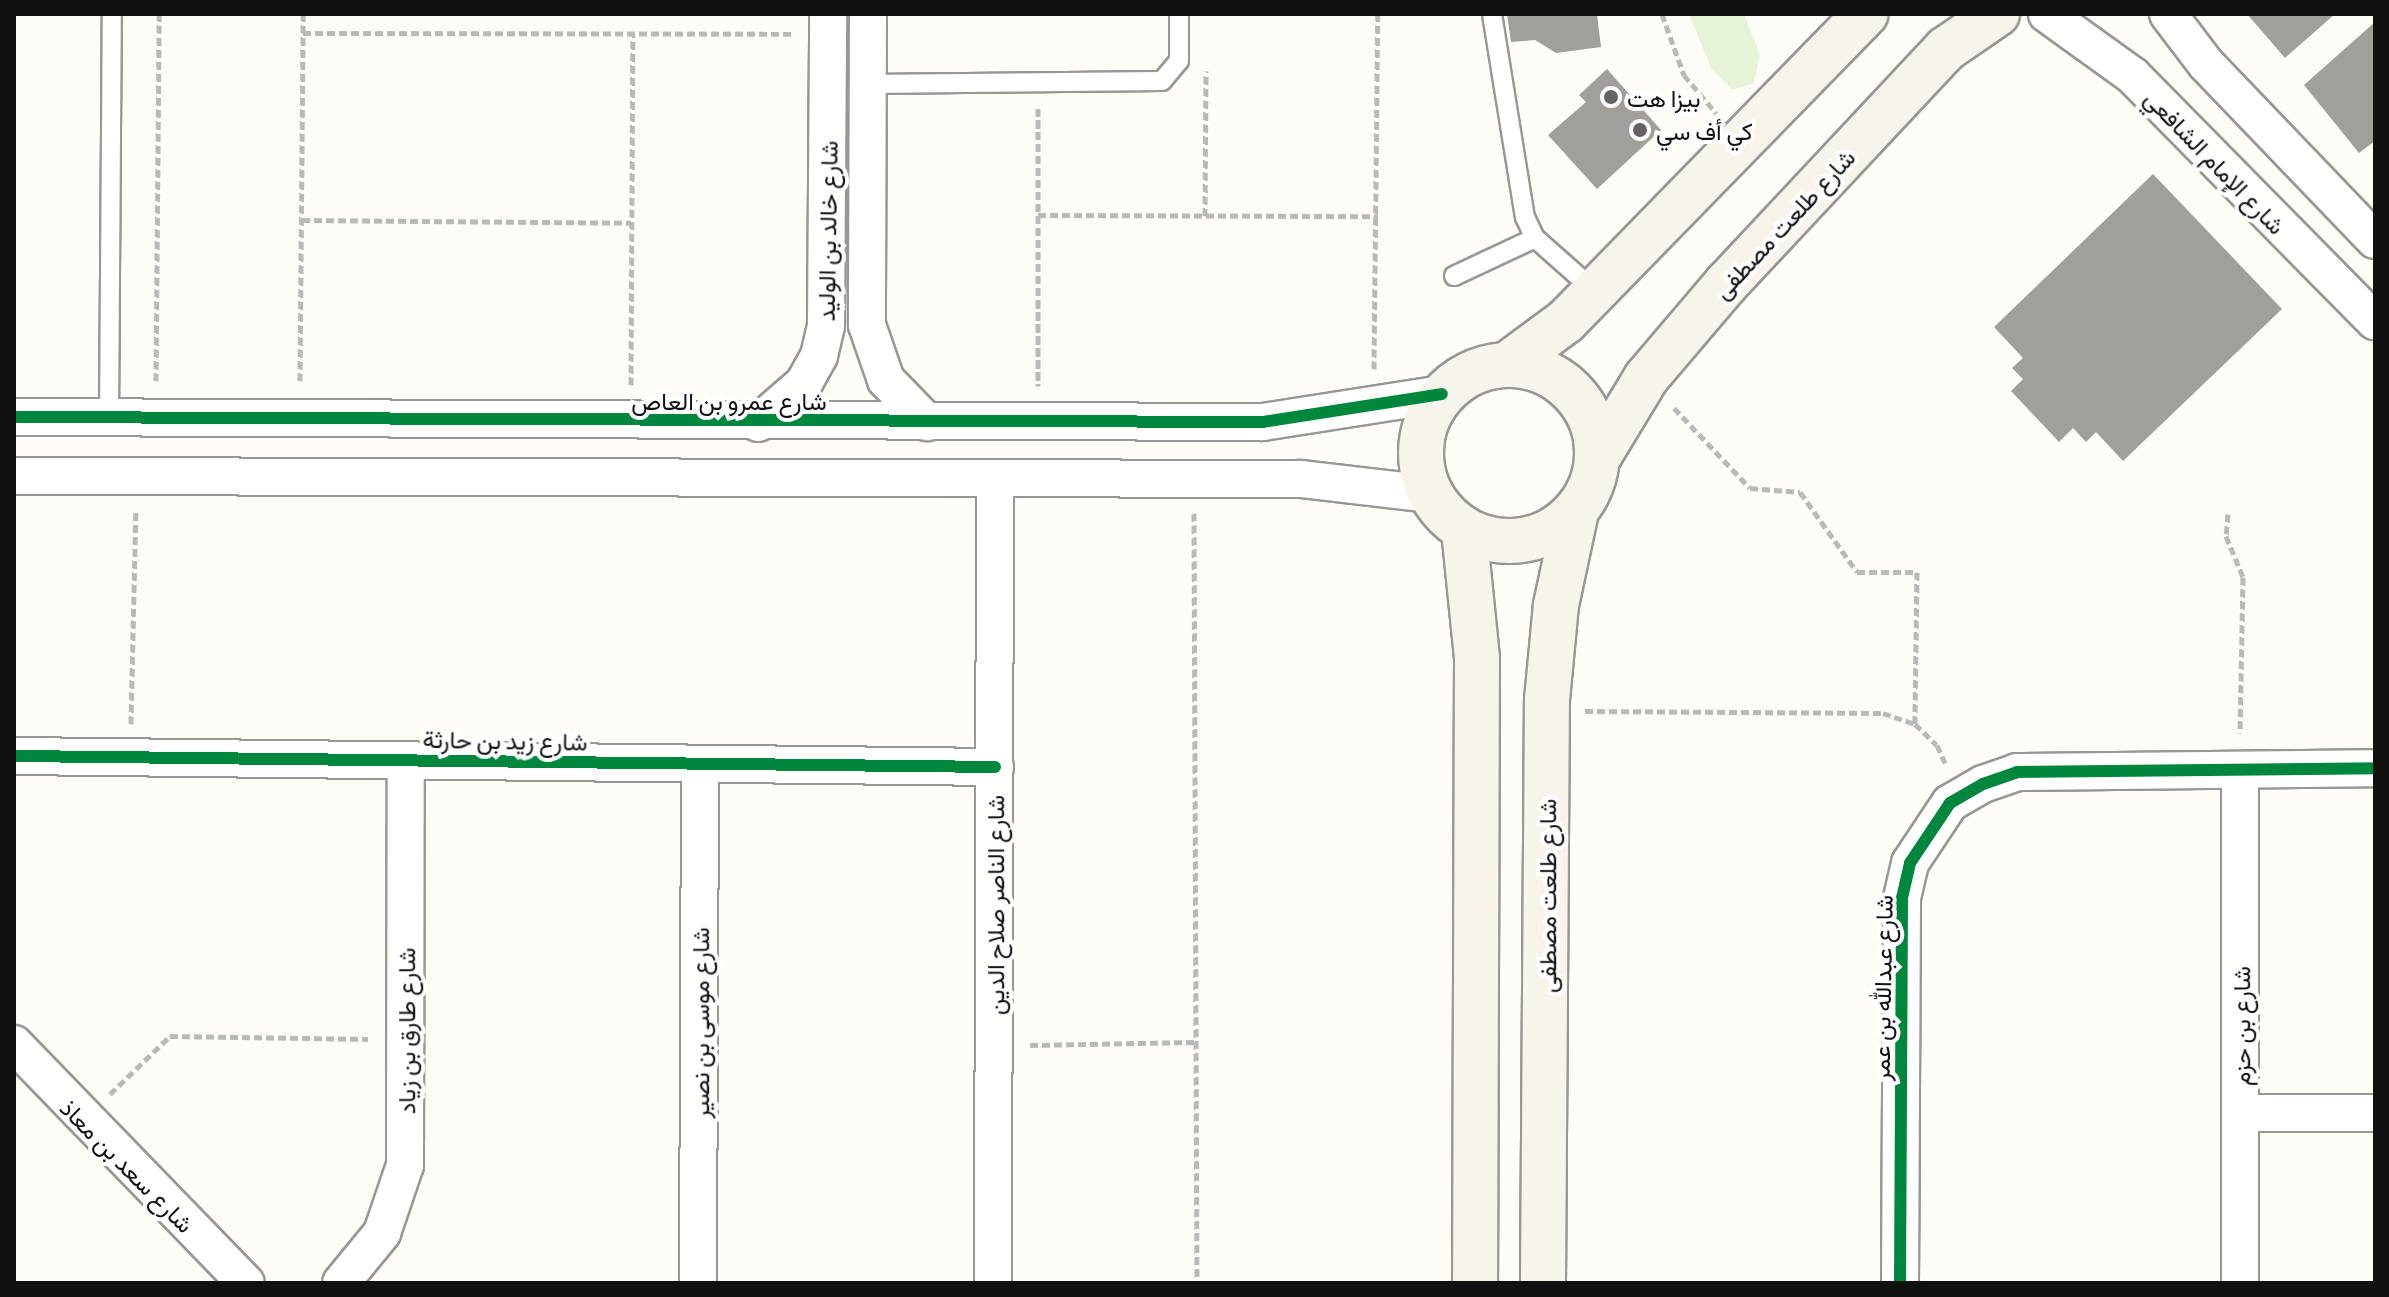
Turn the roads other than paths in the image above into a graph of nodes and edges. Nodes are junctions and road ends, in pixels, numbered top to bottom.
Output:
1 (112, 14) edge
2 (868, 14) edge
3 (1179, 14) edge
4 (1492, 14) edge
5 (1866, 14) edge
6 (1997, 14) edge
7 (2047, 14) edge
8 (2168, 14) edge
9 (828, 24) edge
10 (868, 84) junction
11 (1535, 238) junction
12 (2375, 240) edge
13 (1454, 276) dead end
14 (1590, 295) junction
15 (2375, 321) edge
16 (1508, 364) junction
17 (1442, 394) junction
18 (14, 417) edge
19 (109, 418) junction
20 (307, 420) junction
21 (390, 420) junction
22 (927, 422) junction
23 (758, 423) junction
24 (1597, 459) junction
25 (14, 476) edge
26 (314, 478) junction
27 (390, 478) junction
28 (995, 480) junction
29 (1430, 494) junction
30 (1576, 512) junction
31 (1464, 530) junction
32 (14, 756) edge
33 (406, 760) junction
34 (700, 764) junction
35 (995, 767) junction
36 (2375, 768) edge
37 (2240, 770) junction
38 (14, 1044) edge
39 (2240, 1113) junction
40 (2375, 1113) edge
41 (246, 1283) edge
42 (341, 1283) edge
43 (698, 1283) edge
44 (993, 1283) edge
45 (1475, 1283) edge
46 (1543, 1283) edge
47 (1900, 1283) edge
48 (2240, 1283) edge

1 - 19 lane
2 - 10 street, شارع خالد بن الوليد
3 - 10 lane
4 - 11 lane
5 - 14 street
6 - 24 street, شارع طلعت مصطفى
7 - 15 street, شارع الإمام الشافعي
8 - 12 street
9 - 23 street, شارع خالد بن الوليد
10 - 22 street, شارع خالد بن الوليد
11 - 13 lane
11 - 14 lane
14 - 16 street
16 - 17 street
16 - 24 street
17 - 22 street, شارع عمرو بن العاص
17 - 29 street
18 - 19 street, شارع عمرو بن العاص
19 - 20 street, شارع عمرو بن العاص
20 - 21 street, شارع عمرو بن العاص
20 - 26 street
21 - 23 street, شارع عمرو بن العاص
21 - 27 street
22 - 23 street, شارع عمرو بن العاص
24 - 30 street
25 - 26 street
26 - 27 street
27 - 28 street
28 - 29 street
28 - 35 street, شارع الناصر صلاح الدين
29 - 31 street
30 - 31 street
30 - 46 street, شارع طلعت مصطفى
31 - 45 street
32 - 33 street, شارع زيد بن حارثة
33 - 34 street, شارع زيد بن حارثة
33 - 42 street, شارع طارق بن زياد
34 - 35 street, شارع زيد بن حارثة
34 - 43 street, شارع موسى بن نصير
35 - 44 street, شارع الناصر صلاح الدين
36 - 37 street, شارع عبدالله بن عمر
37 - 39 street, شارع بن حزم
37 - 47 street, شارع عبدالله بن عمر
38 - 41 street, شارع سعد بن معاذ
39 - 40 street
39 - 48 street, شارع بن حزم

